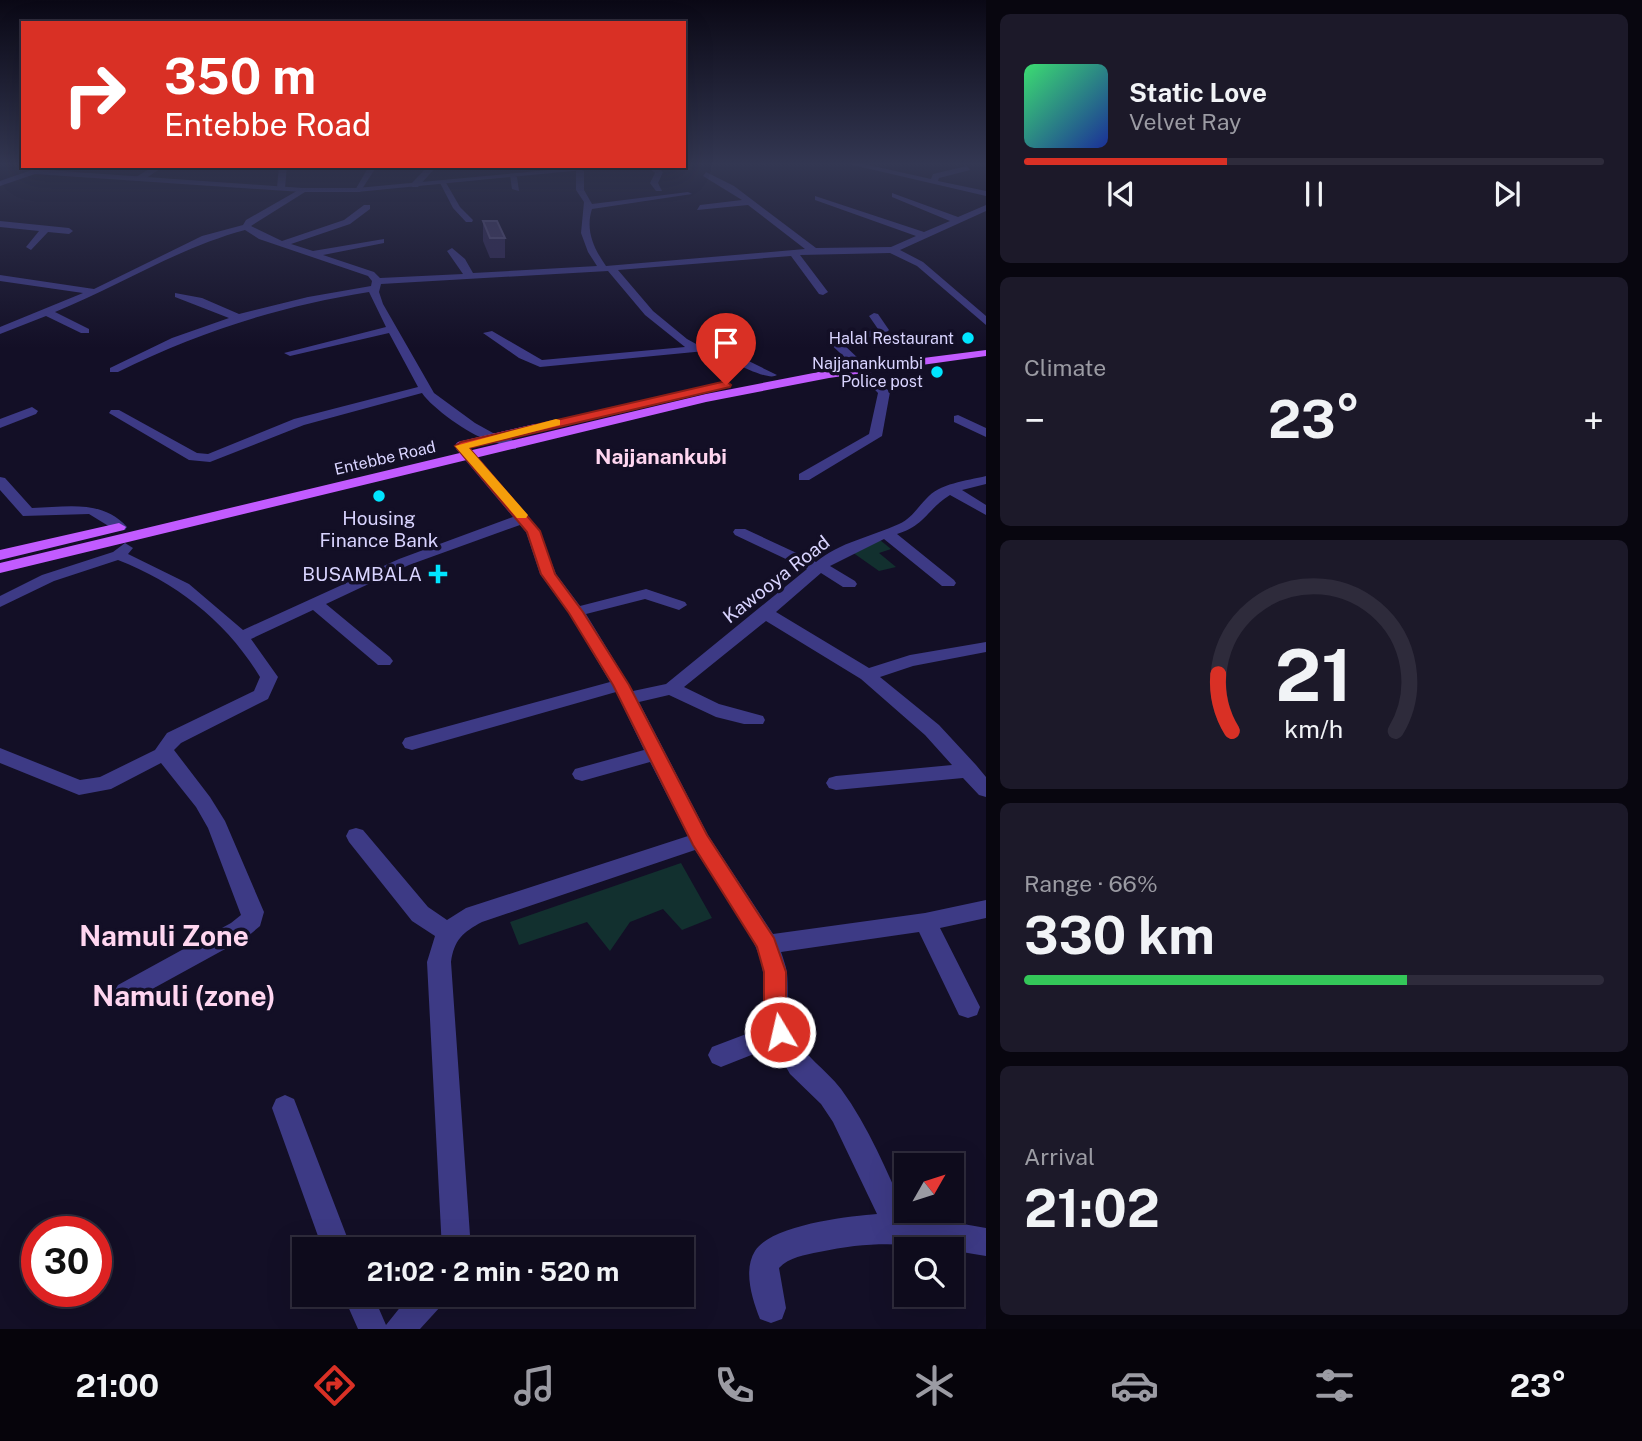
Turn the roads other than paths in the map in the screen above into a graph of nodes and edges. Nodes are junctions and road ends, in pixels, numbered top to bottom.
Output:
1 (0, 224) edge
2 (248, 224) edge
3 (341, 224) edge
4 (585, 224) edge
5 (779, 224) edge
6 (891, 224) edge
7 (950, 224) edge
8 (246, 227) junction
9 (45, 229) junction
10 (69, 231) dead end
11 (925, 236) junction
12 (382, 241) dead end
13 (282, 244) junction
14 (31, 247) dead end
15 (892, 250) junction
16 (453, 251) dead end
17 (814, 251) junction
18 (793, 252) junction
19 (313, 254) junction
20 (607, 269) junction
21 (470, 277) junction
22 (0, 278) edge
23 (376, 285) junction
24 (95, 292) junction
25 (823, 292) dead end
26 (179, 295) dead end
27 (48, 313) junction
28 (874, 316) dead end
29 (241, 319) junction
30 (986, 322) edge
31 (393, 329) junction
32 (0, 331) edge
33 (85, 331) dead end
34 (488, 333) dead end
35 (986, 343) edge
36 (695, 348) junction
37 (290, 353) dead end
38 (986, 353) edge
39 (858, 365) junction
40 (114, 370) dead end
41 (771, 375) junction
42 (425, 389) junction
43 (32, 411) dead end
44 (115, 413) dead end
45 (958, 419) dead end
46 (0, 424) edge
47 (986, 433) edge
48 (499, 436) junction
49 (511, 446) junction
50 (465, 451) junction
51 (804, 477) dead end
52 (986, 480) edge
53 (0, 481) edge
54 (950, 489) junction
55 (986, 511) edge
56 (524, 518) junction
57 (122, 532) junction
58 (740, 532) dead end
59 (886, 533) junction
60 (0, 555) edge
61 (110, 557) junction
62 (818, 567) junction
63 (0, 568) edge
64 (948, 583) dead end
65 (849, 584) dead end
66 (0, 602) edge
67 (315, 603) junction
68 (679, 605) dead end
69 (576, 612) junction
70 (765, 613) junction
71 (241, 637) junction
72 (986, 647) edge
73 (384, 661) dead end
74 (867, 675) junction
75 (672, 688) junction
76 (624, 692) junction
77 (756, 720) dead end
78 (412, 743) dead end
79 (165, 753) junction
80 (654, 754) junction
81 (0, 755) edge
82 (969, 770) junction
83 (582, 774) dead end
84 (836, 783) dead end
85 (986, 790) edge
86 (356, 835) dead end
87 (700, 840) junction
88 (986, 909) edge
89 (925, 922) junction
90 (448, 933) junction
91 (766, 944) junction
92 (127, 992) dead end
93 (968, 1007) dead end
94 (780, 1032) junction
95 (721, 1055) dead end
96 (285, 1108) dead end
97 (898, 1228) junction
98 (333, 1237) edge
99 (456, 1237) edge
100 (986, 1242) edge
101 (363, 1307) edge
102 (419, 1307) edge
103 (771, 1308) dead end
104 (373, 1329) edge
105 (400, 1329) edge

1 - 9 street
2 - 8 street
3 - 13 street
4 - 20 street
5 - 17 street
6 - 11 street
7 - 11 street
8 - 13 street
8 - 24 street
9 - 10 street
9 - 14 street
11 - 15 street
12 - 19 street
13 - 19 street
15 - 17 street
15 - 30 street
16 - 21 street
17 - 18 street
18 - 20 street
18 - 25 street
19 - 23 street
20 - 21 street
20 - 36 street
21 - 23 street
22 - 24 street
23 - 29 street
23 - 31 street
24 - 27 street
26 - 29 street
27 - 32 street
27 - 33 street
28 - 39 street
29 - 40 street
31 - 37 street
31 - 42 street
34 - 36 street
35 - 39 main road, Entebbe Road
36 - 41 street
38 - 39 main road, Entebbe Road
39 - 41 main road, Entebbe Road
39 - 49 main road, Entebbe Road
39 - 51 street
41 - 48 main road, Entebbe Road
42 - 44 street
42 - 48 street
43 - 46 street
45 - 47 street
48 - 49 street
48 - 50 main road, Entebbe Road
49 - 50 main road, Entebbe Road
50 - 56 street
50 - 57 main road, Entebbe Road
52 - 54 street
53 - 57 street
54 - 55 street
54 - 59 street, Kawooya Road
56 - 67 street
56 - 69 street
57 - 60 main road, Entebbe Road
57 - 61 street
57 - 63 main road, Entebbe Road
58 - 62 street
59 - 62 street, Kawooya Road
59 - 64 street
61 - 66 street
61 - 71 street
62 - 65 street
62 - 70 street, Kawooya Road
67 - 71 street
67 - 73 street
68 - 69 street
69 - 76 street
70 - 74 street
70 - 75 street, Kawooya Road
71 - 79 street
72 - 74 street
74 - 82 street
75 - 76 street, Kawooya Road
75 - 77 street
76 - 78 street, Kawooya Road
76 - 80 street
79 - 81 street
79 - 92 street
80 - 83 street
80 - 87 street
82 - 84 street
82 - 85 street
86 - 90 street
87 - 90 street
87 - 91 street
88 - 89 street
89 - 91 street
89 - 93 street
90 - 99 street
91 - 94 street
94 - 95 street
94 - 97 street
96 - 98 street
97 - 100 street
97 - 103 street
101 - 104 street
102 - 105 street

